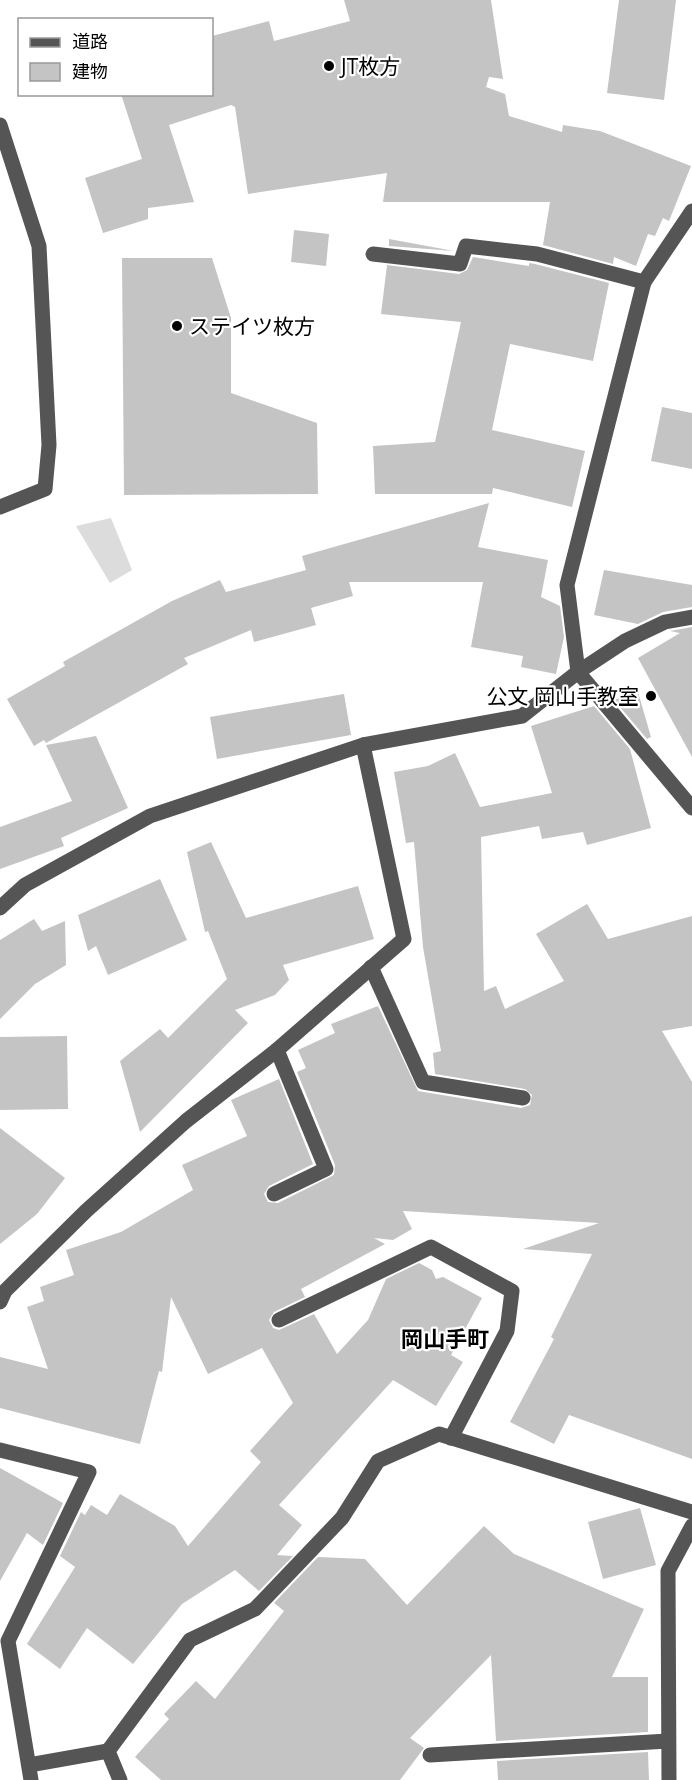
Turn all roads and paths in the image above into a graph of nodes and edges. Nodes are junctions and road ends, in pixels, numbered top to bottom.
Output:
1 (0, 125) edge
2 (692, 211) edge
3 (373, 254) dead end
4 (644, 282) junction
5 (0, 507) edge
6 (692, 617) edge
7 (578, 672) junction
8 (363, 745) junction
9 (692, 808) edge
10 (0, 908) edge
11 (371, 967) junction
12 (277, 1050) junction
13 (523, 1098) dead end
14 (274, 1194) dead end
15 (0, 1302) edge
16 (279, 1320) dead end
17 (451, 1438) junction
18 (0, 1450) edge
19 (692, 1512) edge
20 (692, 1526) edge
21 (4, 1638) edge
22 (668, 1741) junction
23 (108, 1751) junction
24 (430, 1755) dead end
25 (30, 1773) edge
26 (120, 1780) edge
27 (669, 1780) edge

1 - 5 street
2 - 4 street
3 - 4 street
4 - 7 street
6 - 7 street
7 - 8 street
7 - 9 street
8 - 10 street
8 - 11 street
11 - 12 street
11 - 13 street
12 - 14 street
12 - 15 street
16 - 17 street
17 - 19 street
17 - 23 street
18 - 21 street
20 - 22 street
21 - 25 street
22 - 24 street
22 - 27 street
23 - 25 street
23 - 26 street

